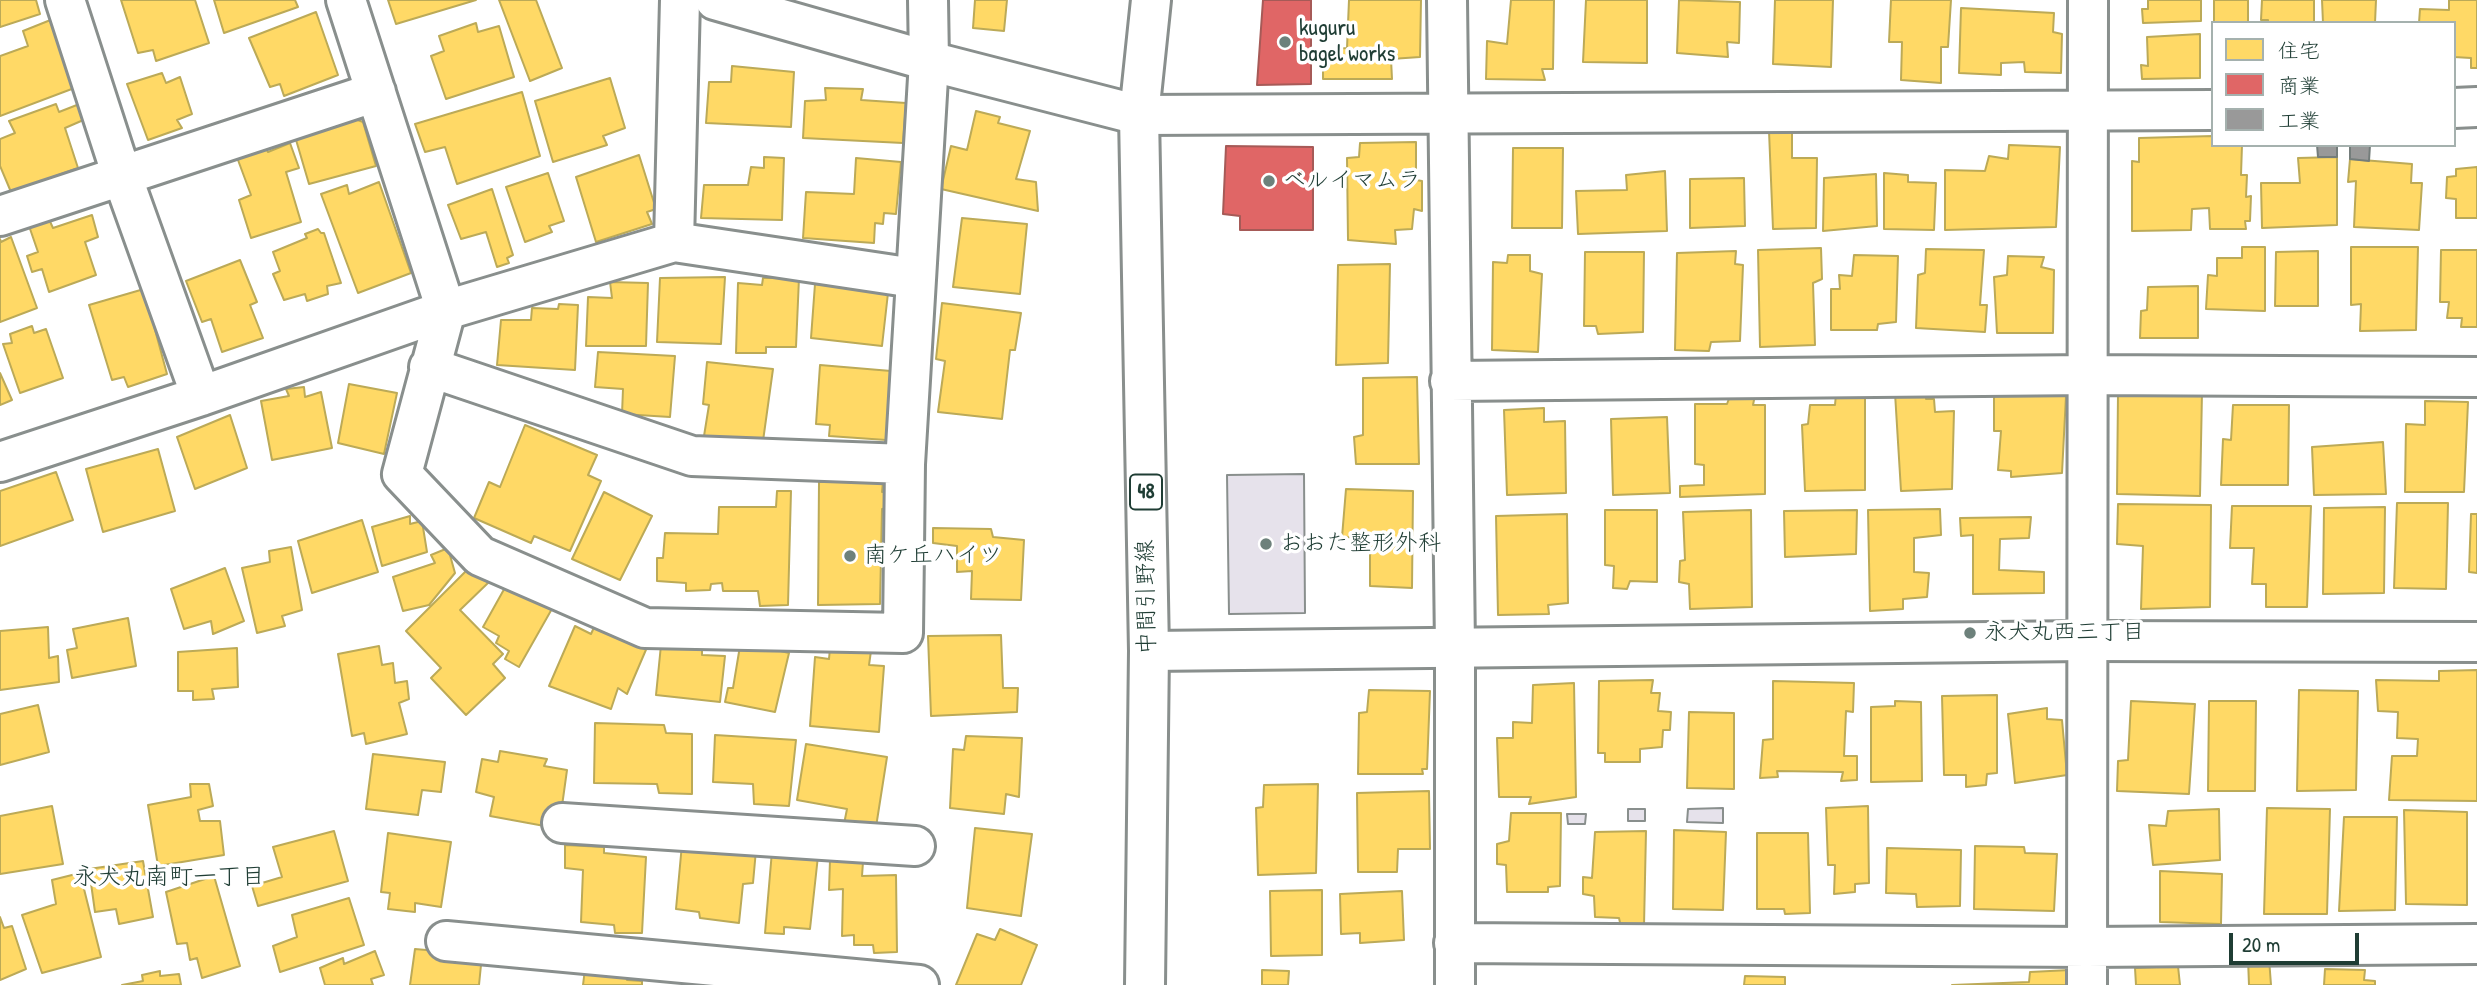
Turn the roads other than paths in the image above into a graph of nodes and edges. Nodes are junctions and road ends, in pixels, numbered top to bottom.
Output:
1 (65, 0) edge
2 (346, 0) edge
3 (680, 0) edge
4 (715, 0) edge
5 (928, 0) edge
6 (1150, 0) edge
7 (1447, 0) edge
8 (2088, 0) edge
9 (929, 61) junction
10 (376, 92) junction
11 (2477, 107) edge
12 (2456, 108) edge
13 (2211, 110) edge
14 (2089, 111) junction
15 (1448, 113) junction
16 (1139, 115) junction
17 (121, 173) junction
18 (0, 216) edge
19 (674, 242) junction
20 (914, 278) junction
21 (446, 310) junction
22 (429, 367) junction
23 (2089, 375) junction
24 (2477, 376) edge
25 (1450, 381) junction
26 (201, 396) junction
27 (0, 462) edge
28 (905, 464) junction
29 (2085, 641) junction
30 (2477, 642) edge
31 (1455, 647) junction
32 (1149, 651) junction
33 (562, 823) dead end
34 (915, 846) dead end
35 (446, 941) dead end
36 (1454, 943) junction
37 (2477, 944) edge
38 (2087, 947) junction
39 (919, 985) edge
40 (1145, 985) edge
41 (1455, 985) edge
42 (2087, 985) edge

1 - 17 street
2 - 10 street
3 - 19 street
4 - 9 street
5 - 9 street
6 - 16 street, 中間引野線 / 48
7 - 15 street
8 - 14 street
9 - 16 street
9 - 20 street
10 - 17 street
10 - 21 street
11 - 12 street
13 - 14 street
14 - 15 street
14 - 23 street
15 - 16 street
15 - 25 street
16 - 32 street, 中間引野線 / 48
17 - 18 street
17 - 26 street
19 - 20 street
19 - 21 street
20 - 28 street
21 - 22 street
21 - 26 street
22 - 28 street
22 - 28 street
23 - 24 street
23 - 25 street
23 - 29 street
25 - 31 street
26 - 27 street
29 - 30 street
29 - 31 street
29 - 38 street
31 - 32 street
31 - 36 street
32 - 40 street, 中間引野線 / 48
33 - 34 street
35 - 39 street
36 - 38 street
36 - 41 street
37 - 38 street
38 - 42 street

